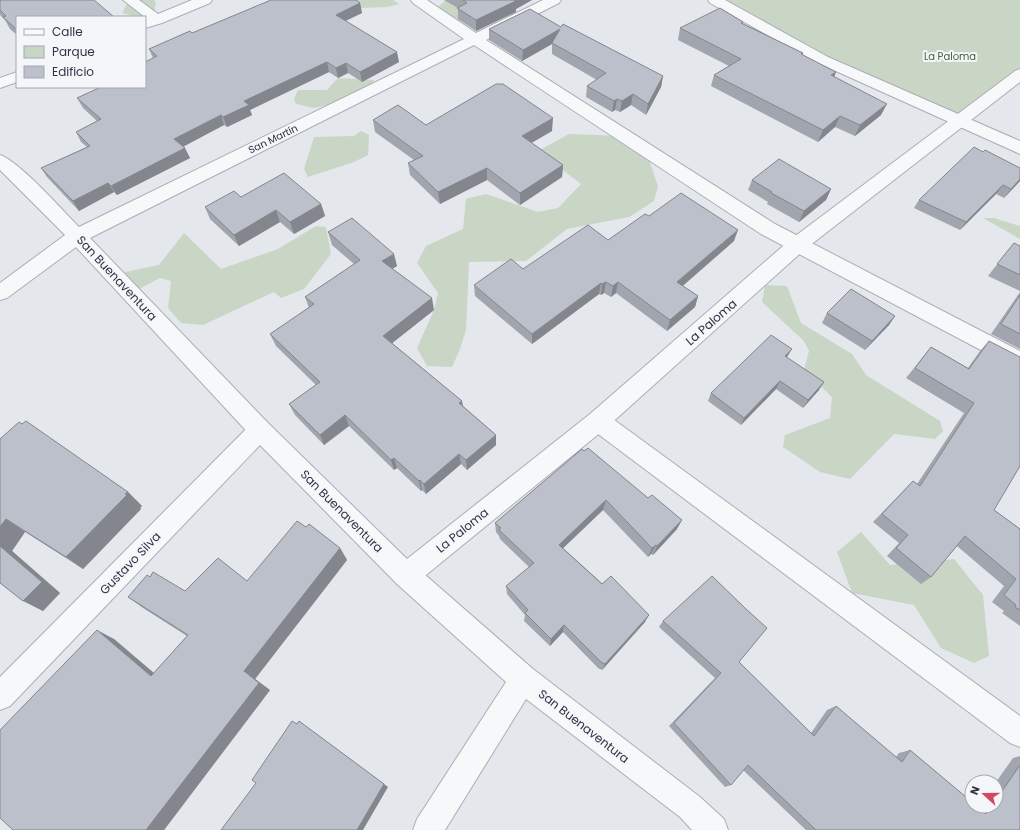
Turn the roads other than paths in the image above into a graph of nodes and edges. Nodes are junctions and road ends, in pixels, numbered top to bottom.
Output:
1 (130, 0) edge
2 (205, 0) edge
3 (418, 0) edge
4 (554, 0) edge
5 (715, 0) edge
6 (145, 16) edge
7 (151, 22) edge
8 (476, 40) junction
9 (1020, 74) edge
10 (16, 76) edge
11 (0, 84) edge
12 (958, 121) junction
13 (1020, 148) edge
14 (0, 161) edge
15 (77, 236) junction
16 (797, 245) junction
17 (0, 293) edge
18 (1020, 361) edge
19 (598, 422) junction
20 (260, 430) junction
21 (406, 575) junction
22 (523, 679) junction
23 (0, 696) edge
24 (1020, 733) edge
25 (428, 830) edge
26 (713, 830) edge

1 - 6 street
2 - 7 street
3 - 8 street
4 - 8 street, San Martín
5 - 12 street
8 - 15 street, San Martín
8 - 16 street
9 - 12 street, La Paloma
10 - 11 street
12 - 13 street
12 - 16 street, La Paloma
14 - 15 street, San Buenaventura
15 - 17 street, San Martín
15 - 20 street, San Buenaventura
16 - 18 street
16 - 19 street, La Paloma
19 - 21 street, La Paloma
19 - 24 street
20 - 21 street, San Buenaventura
20 - 23 street, Gustavo Silva
21 - 22 street, San Buenaventura
22 - 25 street
22 - 26 street, San Buenaventura

